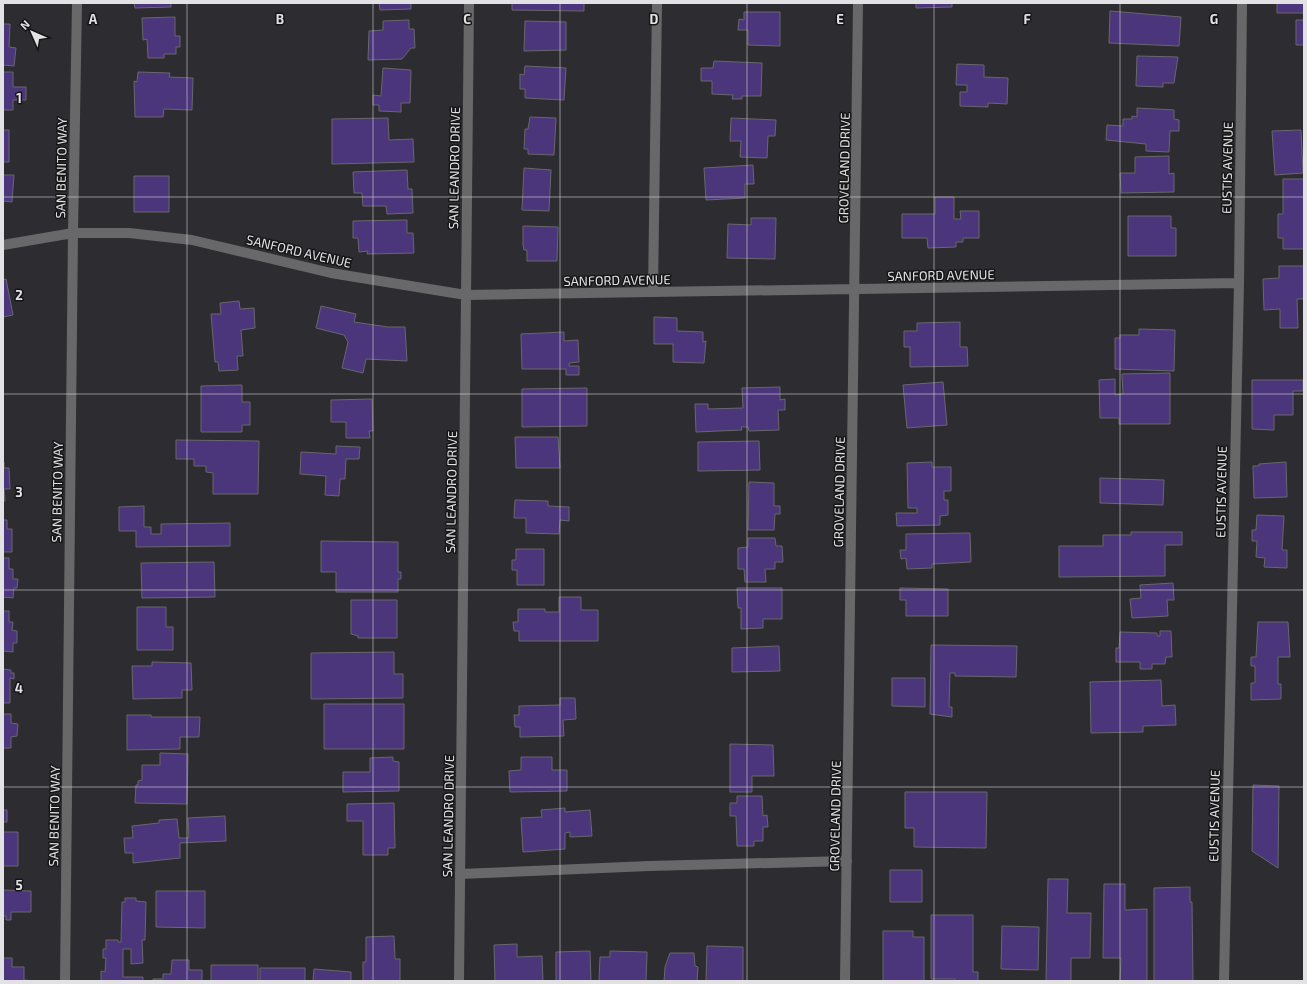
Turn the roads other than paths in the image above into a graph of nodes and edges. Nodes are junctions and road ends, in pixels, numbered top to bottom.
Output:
1 (77, 3) edge
2 (469, 3) edge
3 (657, 3) edge
4 (858, 3) edge
5 (1242, 3) edge
6 (73, 233) junction
7 (3, 245) edge
8 (1239, 283) junction
9 (856, 289) junction
10 (653, 292) junction
11 (466, 295) junction
12 (847, 861) junction
13 (460, 874) junction
14 (65, 981) edge
15 (459, 981) edge
16 (845, 981) edge
17 (1224, 981) edge

1 - 6 street, SAN BENITO WAY
2 - 11 street, SAN LEANDRO DRIVE
3 - 10 street
4 - 9 street, GROVELAND DRIVE
5 - 8 street, EUSTIS AVENUE
6 - 7 street, SANFORD AVENUE
6 - 11 street, SANFORD AVENUE
6 - 14 street, SAN BENITO WAY
8 - 9 street, SANFORD AVENUE
8 - 17 street, EUSTIS AVENUE
9 - 10 street, SANFORD AVENUE
9 - 12 street, GROVELAND DRIVE
10 - 11 street, SANFORD AVENUE
11 - 13 street, SAN LEANDRO DRIVE
12 - 13 street
12 - 16 street, GROVELAND DRIVE
13 - 15 street, SAN LEANDRO DRIVE

